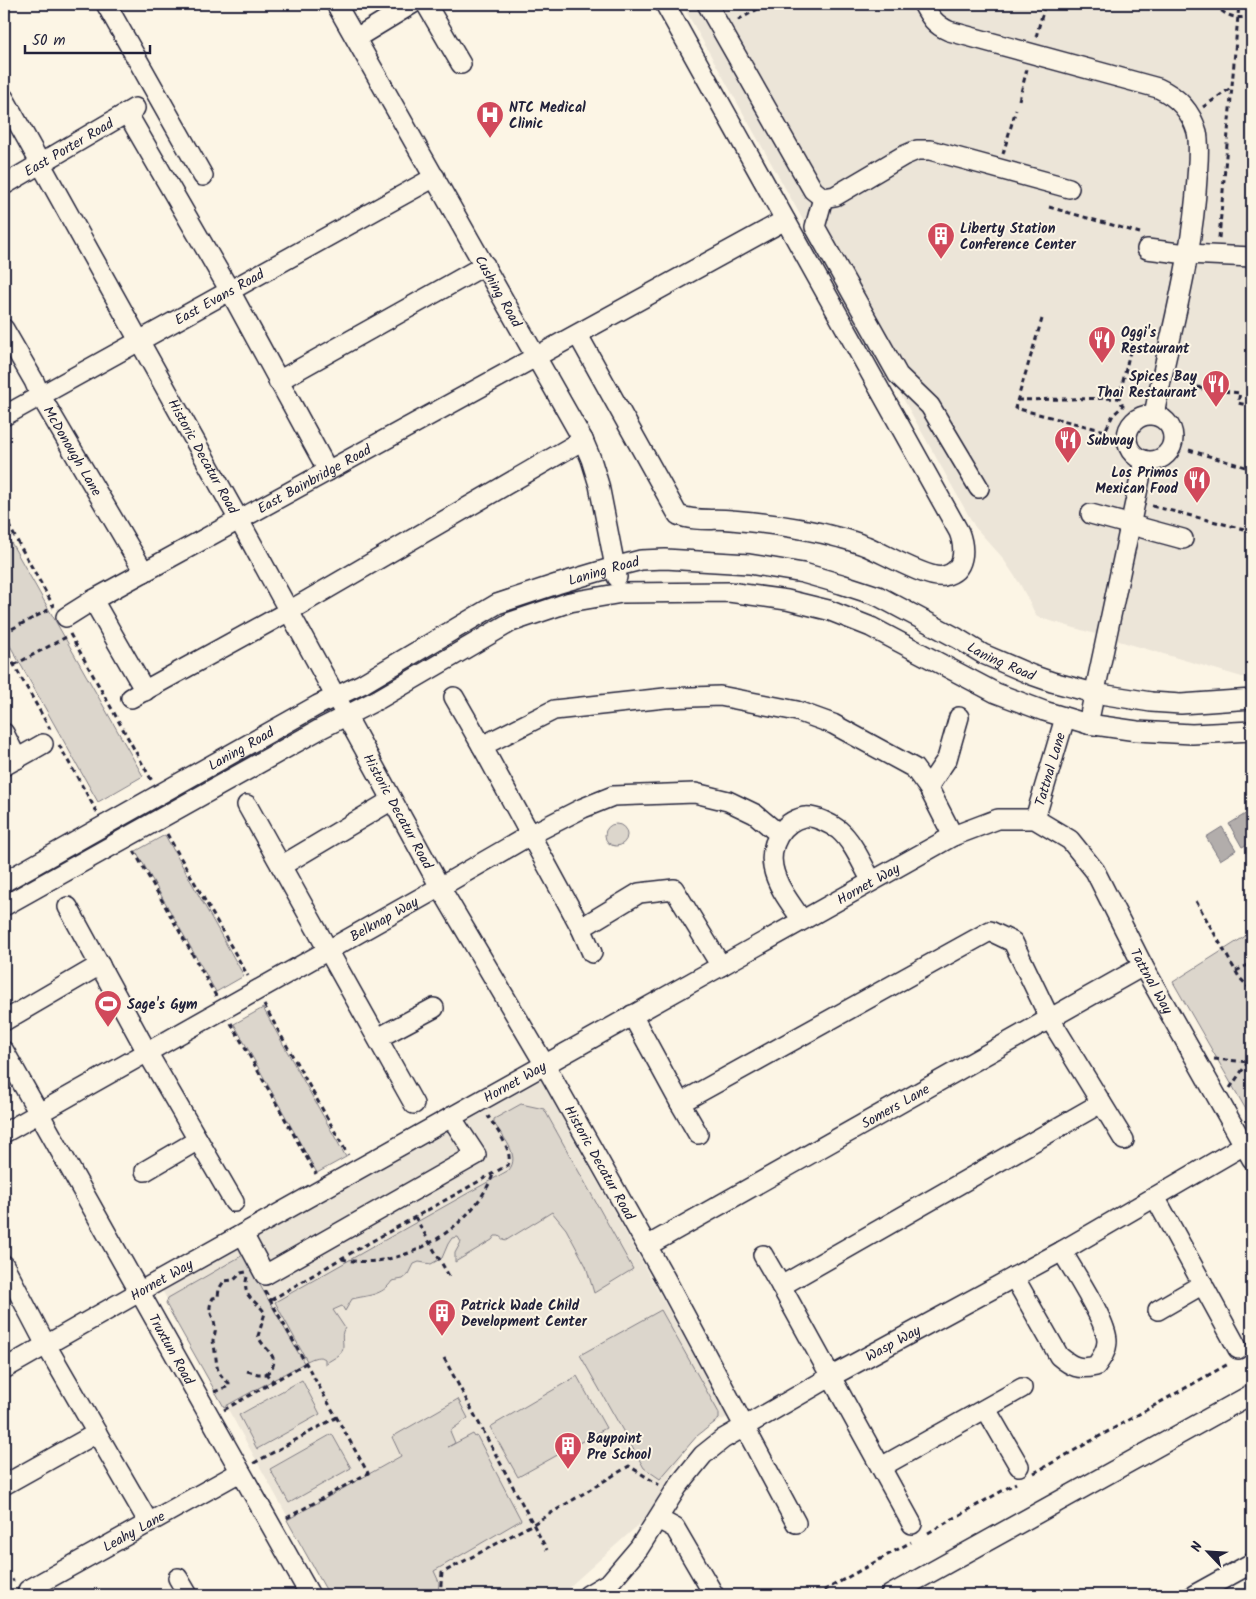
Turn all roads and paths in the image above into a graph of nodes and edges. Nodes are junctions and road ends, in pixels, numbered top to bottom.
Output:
1 (106, 4) edge
2 (336, 4) edge
3 (412, 4) edge
4 (426, 4) edge
5 (665, 4) edge
6 (707, 4) edge
7 (767, 4) edge
8 (923, 4) edge
9 (1045, 4) edge
10 (1215, 4) edge
11 (1239, 4) edge
12 (1252, 15) edge
13 (1238, 18) junction
14 (738, 20) dead end
15 (356, 38) junction
16 (1031, 54) junction
17 (461, 64) dead end
18 (1232, 88) junction
19 (4, 98) edge
20 (1018, 100) dead end
21 (1016, 109) dead end
22 (1190, 115) junction
23 (41, 164) junction
24 (1000, 169) junction
25 (202, 176) dead end
26 (435, 177) junction
27 (4, 185) edge
28 (1069, 188) dead end
29 (823, 198) junction
30 (1049, 207) dead end
31 (785, 220) junction
32 (1145, 241) joint
33 (1218, 243) dead end
34 (1187, 254) junction
35 (1252, 257) edge
36 (485, 265) junction
37 (230, 291) junction
38 (1042, 319) dead end
39 (4, 329) edge
40 (578, 335) junction
41 (140, 341) junction
42 (1132, 342) dead end
43 (537, 357) junction
44 (1182, 378) dead end
45 (278, 381) junction
46 (40, 395) junction
47 (1119, 398) junction
48 (1017, 400) junction
49 (1252, 406) edge
50 (1154, 415) junction
51 (4, 416) edge
52 (583, 440) junction
53 (1189, 450) dead end
54 (1144, 460) junction
55 (1252, 470) edge
56 (328, 471) junction
57 (980, 488) dead end
58 (1152, 506) dead end
59 (1091, 514) dead end
60 (4, 517) edge
61 (239, 520) junction
62 (1131, 525) junction
63 (1252, 531) edge
64 (1183, 539) dead end
65 (614, 567) junction
66 (144, 572) junction
67 (622, 593) junction
68 (93, 600) junction
69 (289, 611) junction
70 (63, 620) junction
71 (4, 633) edge
72 (14, 665) dead end
73 (1094, 693) junction
74 (335, 697) junction
75 (454, 697) dead end
76 (1252, 699) edge
77 (346, 716) junction
78 (959, 717) dead end
79 (1065, 718) junction
80 (1088, 724) junction
81 (1252, 731) edge
82 (4, 733) edge
83 (43, 744) dead end
84 (482, 746) junction
85 (10, 762) edge
86 (154, 784) dead end
87 (928, 787) junction
88 (392, 800) junction
89 (247, 805) dead end
90 (1035, 820) junction
91 (779, 834) junction
92 (530, 835) junction
93 (953, 836) junction
94 (281, 866) junction
95 (872, 881) junction
96 (4, 882) edge
97 (440, 887) junction
98 (1196, 901) dead end
99 (4, 906) edge
100 (68, 907) dead end
101 (802, 920) junction
102 (581, 928) junction
103 (328, 950) junction
104 (592, 953) dead end
105 (1252, 963) edge
106 (100, 965) junction
107 (721, 966) junction
108 (1143, 966) junction
109 (1236, 971) junction
110 (1252, 991) edge
111 (434, 1008) dead end
112 (632, 1015) junction
113 (1050, 1019) junction
114 (4, 1021) edge
115 (378, 1038) junction
116 (4, 1051) edge
117 (147, 1052) junction
118 (1214, 1059) dead end
119 (1250, 1060) edge
120 (545, 1065) junction
121 (1230, 1088) dead end
122 (680, 1103) junction
123 (1102, 1103) junction
124 (414, 1104) dead end
125 (38, 1113) junction
126 (451, 1117) junction
127 (4, 1133) edge
128 (698, 1134) dead end
129 (198, 1140) junction
130 (1124, 1140) dead end
131 (1248, 1152) edge
132 (145, 1171) dead end
133 (494, 1172) dead end
134 (1155, 1197) junction
135 (234, 1202) dead end
136 (243, 1234) junction
137 (430, 1244) junction
138 (647, 1246) junction
139 (1062, 1251) junction
140 (762, 1255) dead end
141 (342, 1258) junction
142 (4, 1265) edge
143 (253, 1269) dead end
144 (248, 1272) junction
145 (449, 1276) dead end
146 (1014, 1277) junction
147 (1203, 1284) junction
148 (262, 1285) dead end
149 (782, 1286) junction
150 (140, 1292) junction
151 (271, 1300) junction
152 (1158, 1310) dead end
153 (46, 1345) junction
154 (1238, 1349) dead end
155 (444, 1358) dead end
156 (306, 1363) junction
157 (4, 1370) edge
158 (247, 1371) dead end
159 (266, 1374) junction
160 (832, 1376) junction
161 (274, 1382) junction
162 (1022, 1388) dead end
163 (214, 1392) dead end
164 (1252, 1394) edge
165 (986, 1409) junction
166 (224, 1410) dead end
167 (337, 1417) junction
168 (744, 1427) junction
169 (97, 1433) junction
170 (1019, 1466) dead end
171 (881, 1467) junction
172 (247, 1468) junction
173 (4, 1485) edge
174 (659, 1485) dead end
175 (284, 1519) dead end
176 (658, 1519) junction
177 (149, 1523) junction
178 (796, 1523) dead end
179 (533, 1524) junction
180 (912, 1524) dead end
181 (547, 1550) dead end
182 (1252, 1563) edge
183 (178, 1578) dead end
184 (28, 1590) dead end
185 (188, 1595) edge
186 (310, 1595) edge
187 (440, 1595) edge
188 (588, 1595) edge
189 (714, 1595) edge
190 (890, 1595) edge
191 (1194, 1595) edge

1 - 25 street
2 - 15 street, Cushing Road
3 - 15 street
4 - 17 street
5 - 31 street
6 - 29 street
7 - 14 path
8 - 16 street
9 - 16 path
10 - 13 path
11 - 13 path
12 - 13 path
13 - 18 path
15 - 26 street, Cushing Road
16 - 20 path
16 - 22 street
18 - 22 path
18 - 33 path
19 - 23 street, Historic Decatur Road
21 - 24 path
22 - 34 street
23 - 27 street, East Porter Road
23 - 37 street, East Porter Road
23 - 41 street, Historic Decatur Road
24 - 28 street
24 - 29 street
26 - 36 street, Cushing Road
26 - 37 street, East Evans Road
29 - 57 street
30 - 32 path
31 - 40 street, East Bainbridge Road
31 - 40 street
32 - 34 street
34 - 35 street
34 - 50 street
36 - 43 street, Cushing Road
36 - 45 street
37 - 41 street, East Evans Road
37 - 45 street
38 - 48 path
39 - 46 street, McDonough Lane
40 - 43 street, East Bainbridge Road
41 - 46 street, East Evans Road
41 - 61 street, Historic Decatur Road
42 - 47 path
43 - 52 street, Cushing Road
43 - 56 street, East Bainbridge Road
44 - 49 path
45 - 56 street
46 - 51 street, East Evans Road
46 - 66 street, McDonough Lane
47 - 48 path
47 - 48 path
50 - 54 street
50 - 54 street
52 - 65 street, Cushing Road
52 - 69 street
53 - 55 path
54 - 62 street
56 - 61 street, East Bainbridge Road
58 - 63 path
59 - 62 street
60 - 70 path
61 - 66 street, East Bainbridge Road
61 - 69 street, Historic Decatur Road
62 - 64 street
62 - 73 street
65 - 67 street, Cushing Road
65 - 73 street, Laning Road
65 - 74 street, Laning Road
66 - 68 street, East Bainbridge Road
67 - 77 street, Laning Road
67 - 79 street, Laning Road
68 - 69 street
68 - 70 street, East Bainbridge Road
69 - 74 street, Historic Decatur Road
70 - 71 path
70 - 72 path
70 - 86 path
73 - 76 street, Laning Road
73 - 80 street
74 - 77 street, Historic Decatur Road
74 - 96 street, Laning Road
75 - 84 street
77 - 88 street, Historic Decatur Road
77 - 99 street, Laning Road
78 - 87 street
79 - 80 street, Laning Road
79 - 90 street, Tattnal Lane
80 - 81 street, Laning Road
82 - 85 street
83 - 85 street
84 - 87 street
84 - 92 street
87 - 93 street
88 - 94 street
88 - 97 street, Historic Decatur Road
89 - 94 street
90 - 93 street, Hornet Way
90 - 108 street, Tattnal Way
91 - 92 street, Belknap Way
91 - 95 street
91 - 101 street
92 - 97 street, Belknap Way
92 - 102 street
93 - 95 street, Hornet Way
94 - 103 street
95 - 101 street, Hornet Way
97 - 103 street, Belknap Way
97 - 120 street, Historic Decatur Road
98 - 109 path
100 - 106 street
101 - 107 street, Hornet Way
102 - 104 street
102 - 107 street
103 - 115 street
103 - 117 street, Belknap Way
105 - 109 path
106 - 114 street
106 - 117 street
107 - 112 street, Hornet Way
108 - 113 street, Somers Lane
108 - 131 street, Tattnal Way
109 - 110 path
111 - 115 street
112 - 120 street, Hornet Way
112 - 122 street
113 - 122 street
113 - 123 street
113 - 138 street, Somers Lane
115 - 124 street
116 - 125 street, Truxtun Road
117 - 125 street, Belknap Way
117 - 129 street
118 - 119 path
119 - 121 path
120 - 126 street, Hornet Way
120 - 138 street, Historic Decatur Road
122 - 128 street
123 - 130 street
123 - 149 street
125 - 127 street, Belknap Way
125 - 150 street, Truxtun Road
126 - 136 street, Hornet Way
126 - 136 street
129 - 132 street
129 - 135 street
131 - 134 street, Wasp Way
133 - 137 path
134 - 139 street, Wasp Way
134 - 147 street
136 - 150 street, Hornet Way
137 - 141 path
137 - 141 path
137 - 145 path
138 - 168 street, Historic Decatur Road
139 - 146 street, Wasp Way
139 - 146 street
140 - 149 street
141 - 151 path
142 - 153 street
143 - 144 path
144 - 159 path
144 - 163 path
146 - 160 street, Wasp Way
147 - 152 street
147 - 154 street
148 - 151 path
149 - 160 street
150 - 153 street, Hornet Way
150 - 172 street, Truxtun Road
151 - 156 path
153 - 157 street, Hornet Way
153 - 169 street
155 - 179 path
156 - 161 path
156 - 167 path
158 - 159 path
159 - 161 path
160 - 168 street, Wasp Way
160 - 171 street
161 - 166 path
162 - 165 street
164 - 190 street
165 - 170 street
165 - 171 street
167 - 172 path
167 - 175 path
168 - 176 street, Wasp Way
168 - 178 street, Historic Decatur Road
169 - 173 street
169 - 177 street
171 - 180 street
172 - 177 street, Leahy Lane
172 - 186 street, Truxtun Road
174 - 179 path
176 - 188 street, Wasp Way
176 - 189 street
177 - 184 street, Leahy Lane
179 - 181 path
179 - 187 path
182 - 191 street
183 - 185 street

